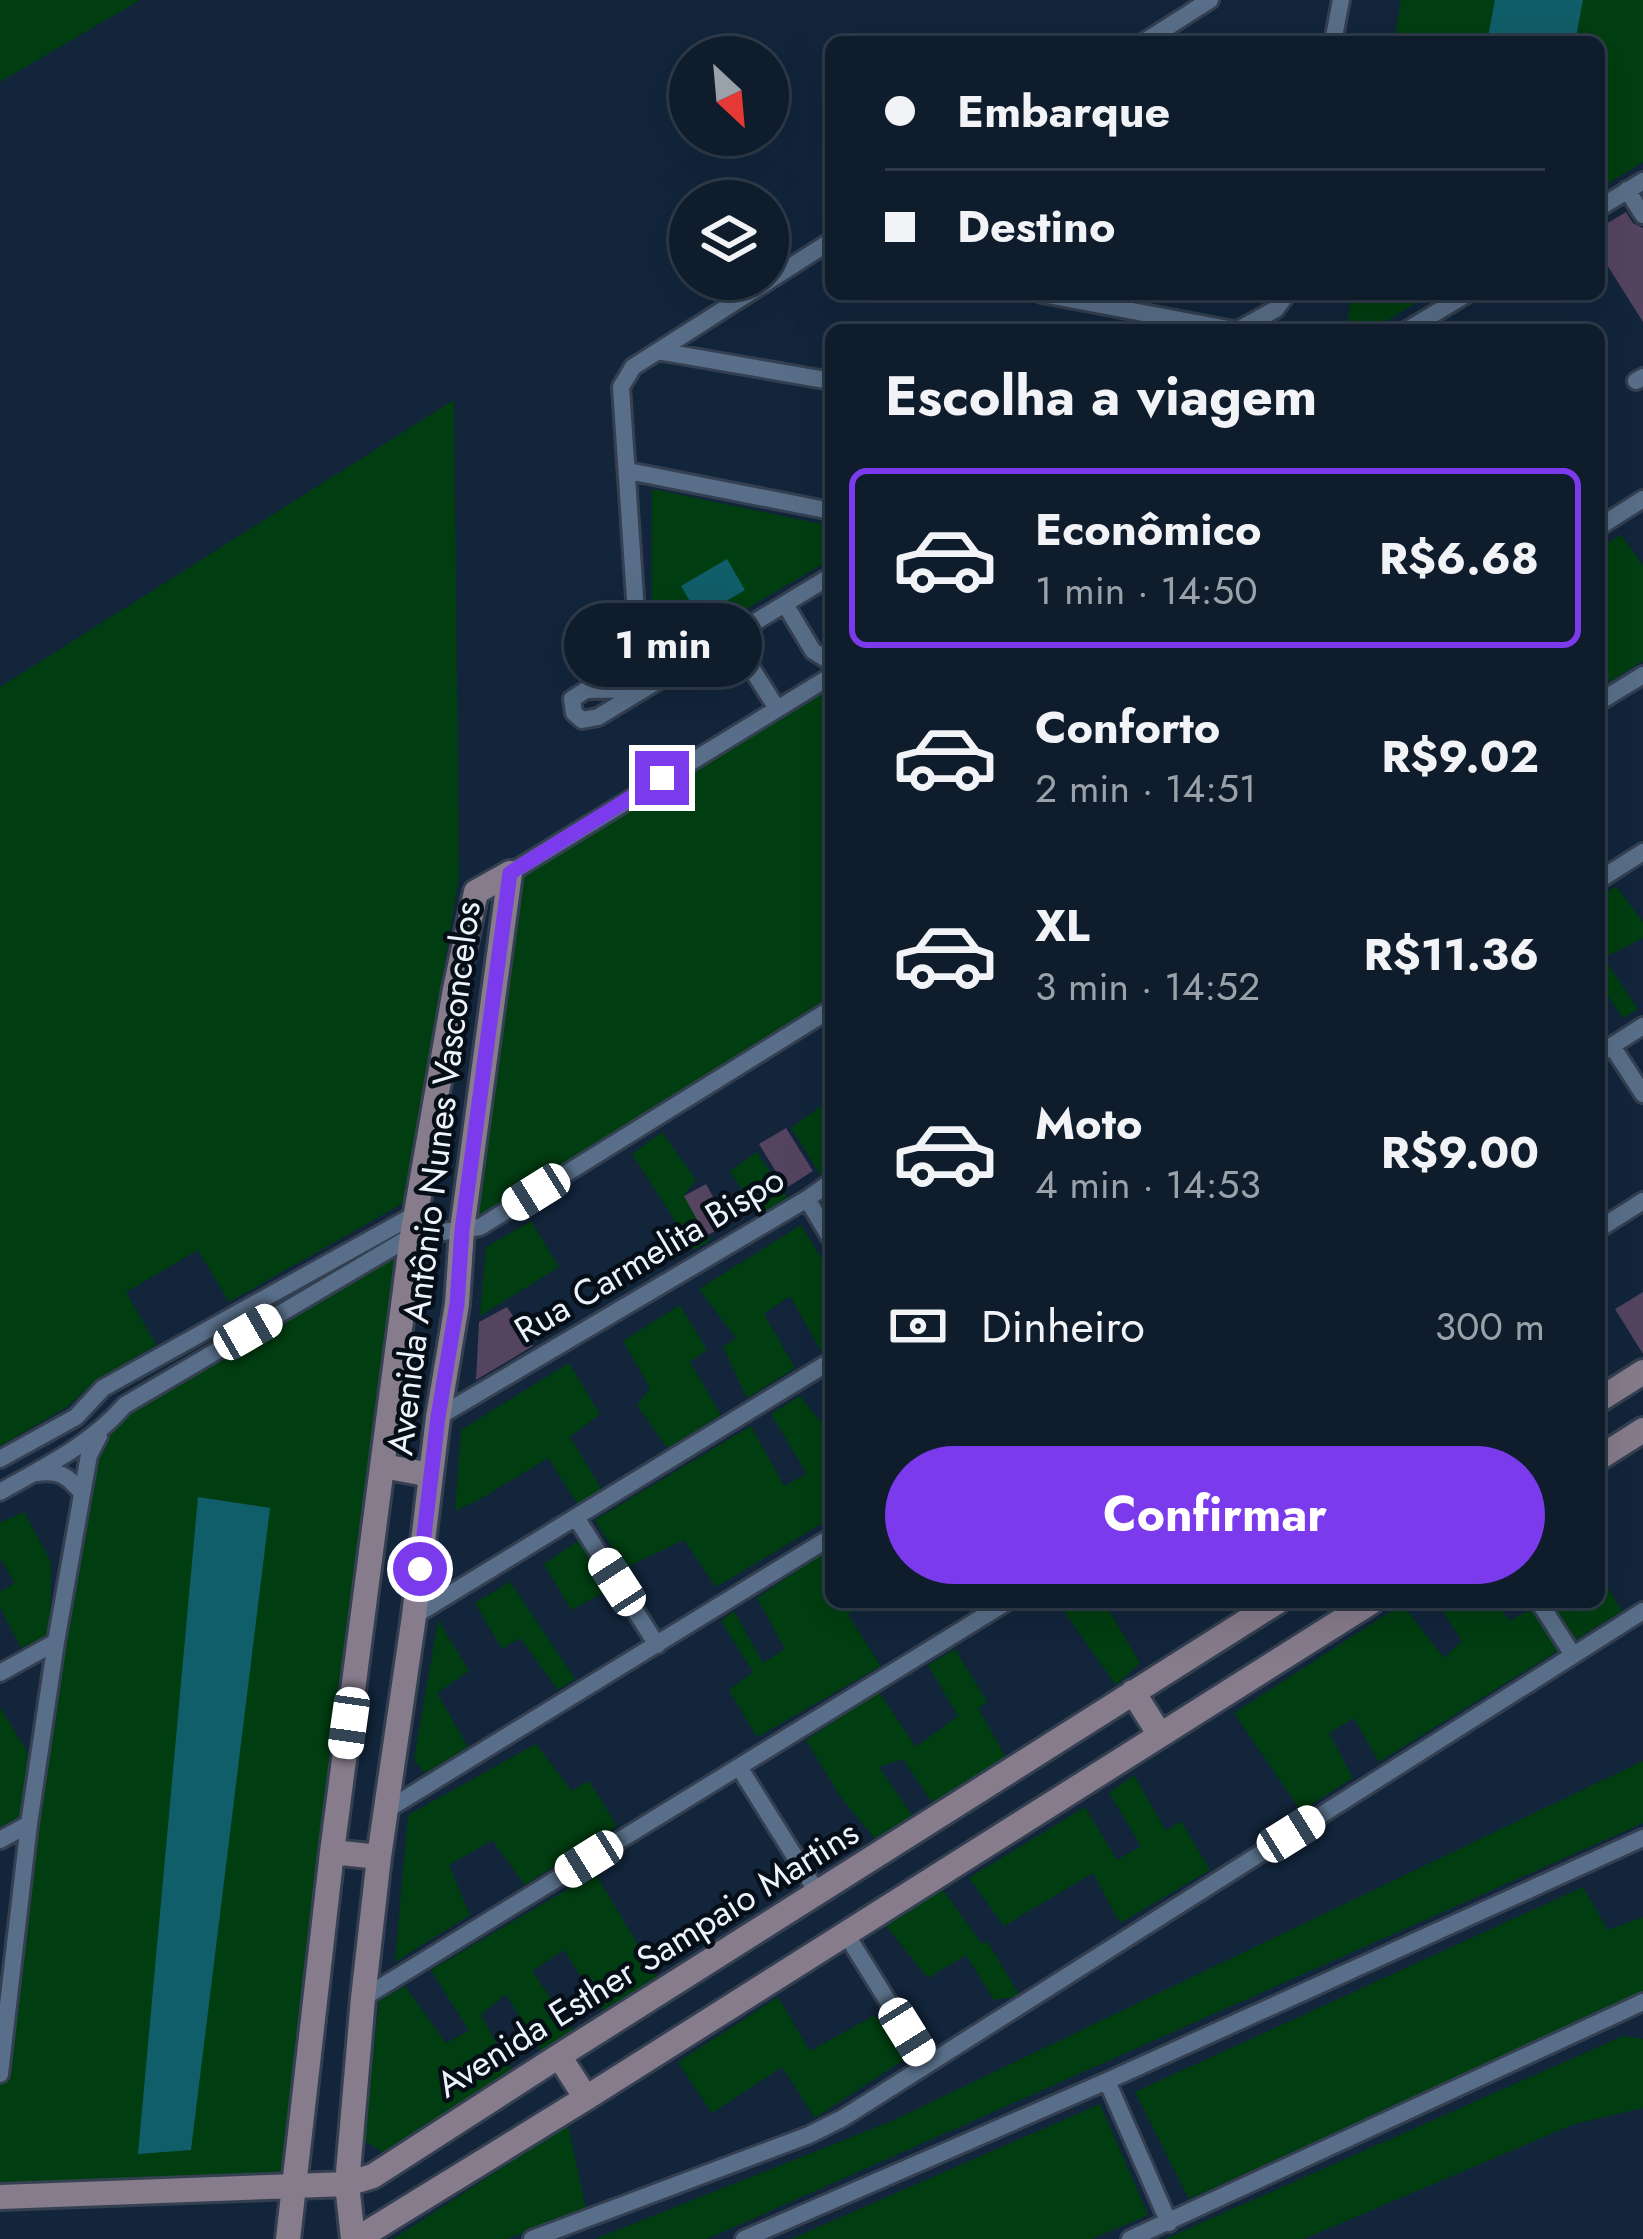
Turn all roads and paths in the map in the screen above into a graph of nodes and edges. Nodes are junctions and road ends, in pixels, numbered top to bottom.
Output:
1 (1210, 0) edge
2 (1341, 0) edge
3 (1153, 36) edge
4 (1334, 36) edge
5 (1635, 185) edge
6 (1605, 204) edge
7 (1643, 215) edge
8 (823, 253) edge
9 (1074, 300) edge
10 (1283, 300) edge
11 (1457, 300) edge
12 (1204, 324) edge
13 (1247, 324) edge
14 (1417, 324) edge
15 (658, 351) junction
16 (825, 380) edge
17 (628, 471) junction
18 (1643, 499) edge
19 (825, 511) edge
20 (1605, 523) edge
21 (825, 580) edge
22 (785, 604) junction
23 (731, 636) junction
24 (825, 657) edge
25 (1643, 674) edge
26 (825, 679) edge
27 (1605, 698) edge
28 (776, 707) junction
29 (1643, 852) edge
30 (510, 873) junction
31 (1605, 876) edge
32 (825, 1014) edge
33 (1643, 1026) edge
34 (1606, 1050) edge
35 (1643, 1094) edge
36 (825, 1186) edge
37 (807, 1199) junction
38 (1643, 1202) edge
39 (414, 1225) junction
40 (1605, 1225) edge
41 (825, 1229) edge
42 (462, 1230) junction
43 (825, 1365) edge
44 (1643, 1372) edge
45 (1605, 1396) edge
46 (438, 1417) junction
47 (103, 1430) junction
48 (1643, 1430) edge
49 (1605, 1454) edge
50 (0, 1460) edge
51 (383, 1466) junction
52 (34, 1474) junction
53 (431, 1475) junction
54 (0, 1492) edge
55 (82, 1492) junction
56 (577, 1519) junction
57 (825, 1541) edge
58 (997, 1608) edge
59 (1267, 1608) edge
60 (1361, 1608) edge
61 (1543, 1608) edge
62 (1643, 1611) edge
63 (414, 1616) junction
64 (56, 1642) junction
65 (657, 1646) junction
66 (1573, 1655) junction
67 (0, 1672) edge
68 (1133, 1692) junction
69 (1160, 1735) junction
70 (740, 1767) junction
71 (385, 1811) junction
72 (29, 1824) junction
73 (1643, 1838) edge
74 (0, 1840) edge
75 (332, 1852) junction
76 (379, 1857) junction
77 (818, 1892) junction
78 (846, 1934) junction
79 (363, 1998) junction
80 (1639, 2010) edge
81 (4, 2011) edge
82 (559, 2056) junction
83 (927, 2064) junction
84 (0, 2074) edge
85 (1107, 2081) junction
86 (586, 2098) junction
87 (347, 2184) junction
88 (295, 2186) junction
89 (0, 2198) edge
90 (1168, 2222) junction
91 (288, 2239) edge
92 (355, 2239) edge
93 (532, 2239) edge
94 (744, 2239) edge
95 (1130, 2239) edge

1 - 3 street
2 - 4 street
5 - 6 street
5 - 7 street
8 - 15 street
9 - 12 street
10 - 13 street
11 - 14 street
15 - 16 street
15 - 17 street
17 - 19 street
17 - 23 street
18 - 20 street
21 - 22 street
22 - 23 street
22 - 24 street
23 - 28 street
25 - 27 street
26 - 28 street
28 - 30 street
29 - 31 street
30 - 39 street, Avenida Antônio Nunes Vasconcelos
30 - 42 street, Avenida Antônio Nunes Vasconcelos
32 - 42 street
33 - 34 street
34 - 35 street
36 - 37 street, Rua Carmelita Bispo
37 - 41 street
37 - 46 street, Rua Carmelita Bispo
38 - 40 street
39 - 42 street
39 - 47 street
39 - 50 street
39 - 51 street, Avenida Antônio Nunes Vasconcelos
42 - 46 street, Avenida Antônio Nunes Vasconcelos
43 - 56 street
44 - 45 street
46 - 53 street, Avenida Antônio Nunes Vasconcelos
47 - 52 street
47 - 55 street
48 - 49 street
51 - 53 street
51 - 75 street, Avenida Antônio Nunes Vasconcelos
52 - 54 street
52 - 55 street
53 - 63 street, Avenida Antônio Nunes Vasconcelos
55 - 64 street
56 - 63 street
56 - 65 street
57 - 65 street
58 - 70 street
59 - 68 street, Avenida Esther Sampaio Martins
60 - 69 street
61 - 66 street
62 - 66 street
63 - 71 street, Avenida Antônio Nunes Vasconcelos
64 - 67 street
64 - 72 street
65 - 71 street
66 - 83 street
68 - 69 street
68 - 77 street, Avenida Esther Sampaio Martins
69 - 78 street
70 - 77 street
70 - 79 street
71 - 76 street, Avenida Antônio Nunes Vasconcelos
72 - 74 street
72 - 81 street
73 - 85 street
75 - 76 street
75 - 88 street, Avenida Antônio Nunes Vasconcelos
76 - 79 street, Avenida Antônio Nunes Vasconcelos
77 - 82 street, Avenida Esther Sampaio Martins
78 - 83 street
78 - 86 street
79 - 87 street, Avenida Antônio Nunes Vasconcelos
80 - 90 street
81 - 84 street
82 - 86 street
82 - 87 street, Avenida Esther Sampaio Martins
83 - 93 street
85 - 90 street
85 - 94 street
86 - 92 street
87 - 88 street, Avenida Esther Sampaio Martins
87 - 92 street, Avenida Antônio Nunes Vasconcelos
88 - 89 street, Avenida Esther Sampaio Martins
88 - 91 street, Avenida Antônio Nunes Vasconcelos
90 - 95 street

